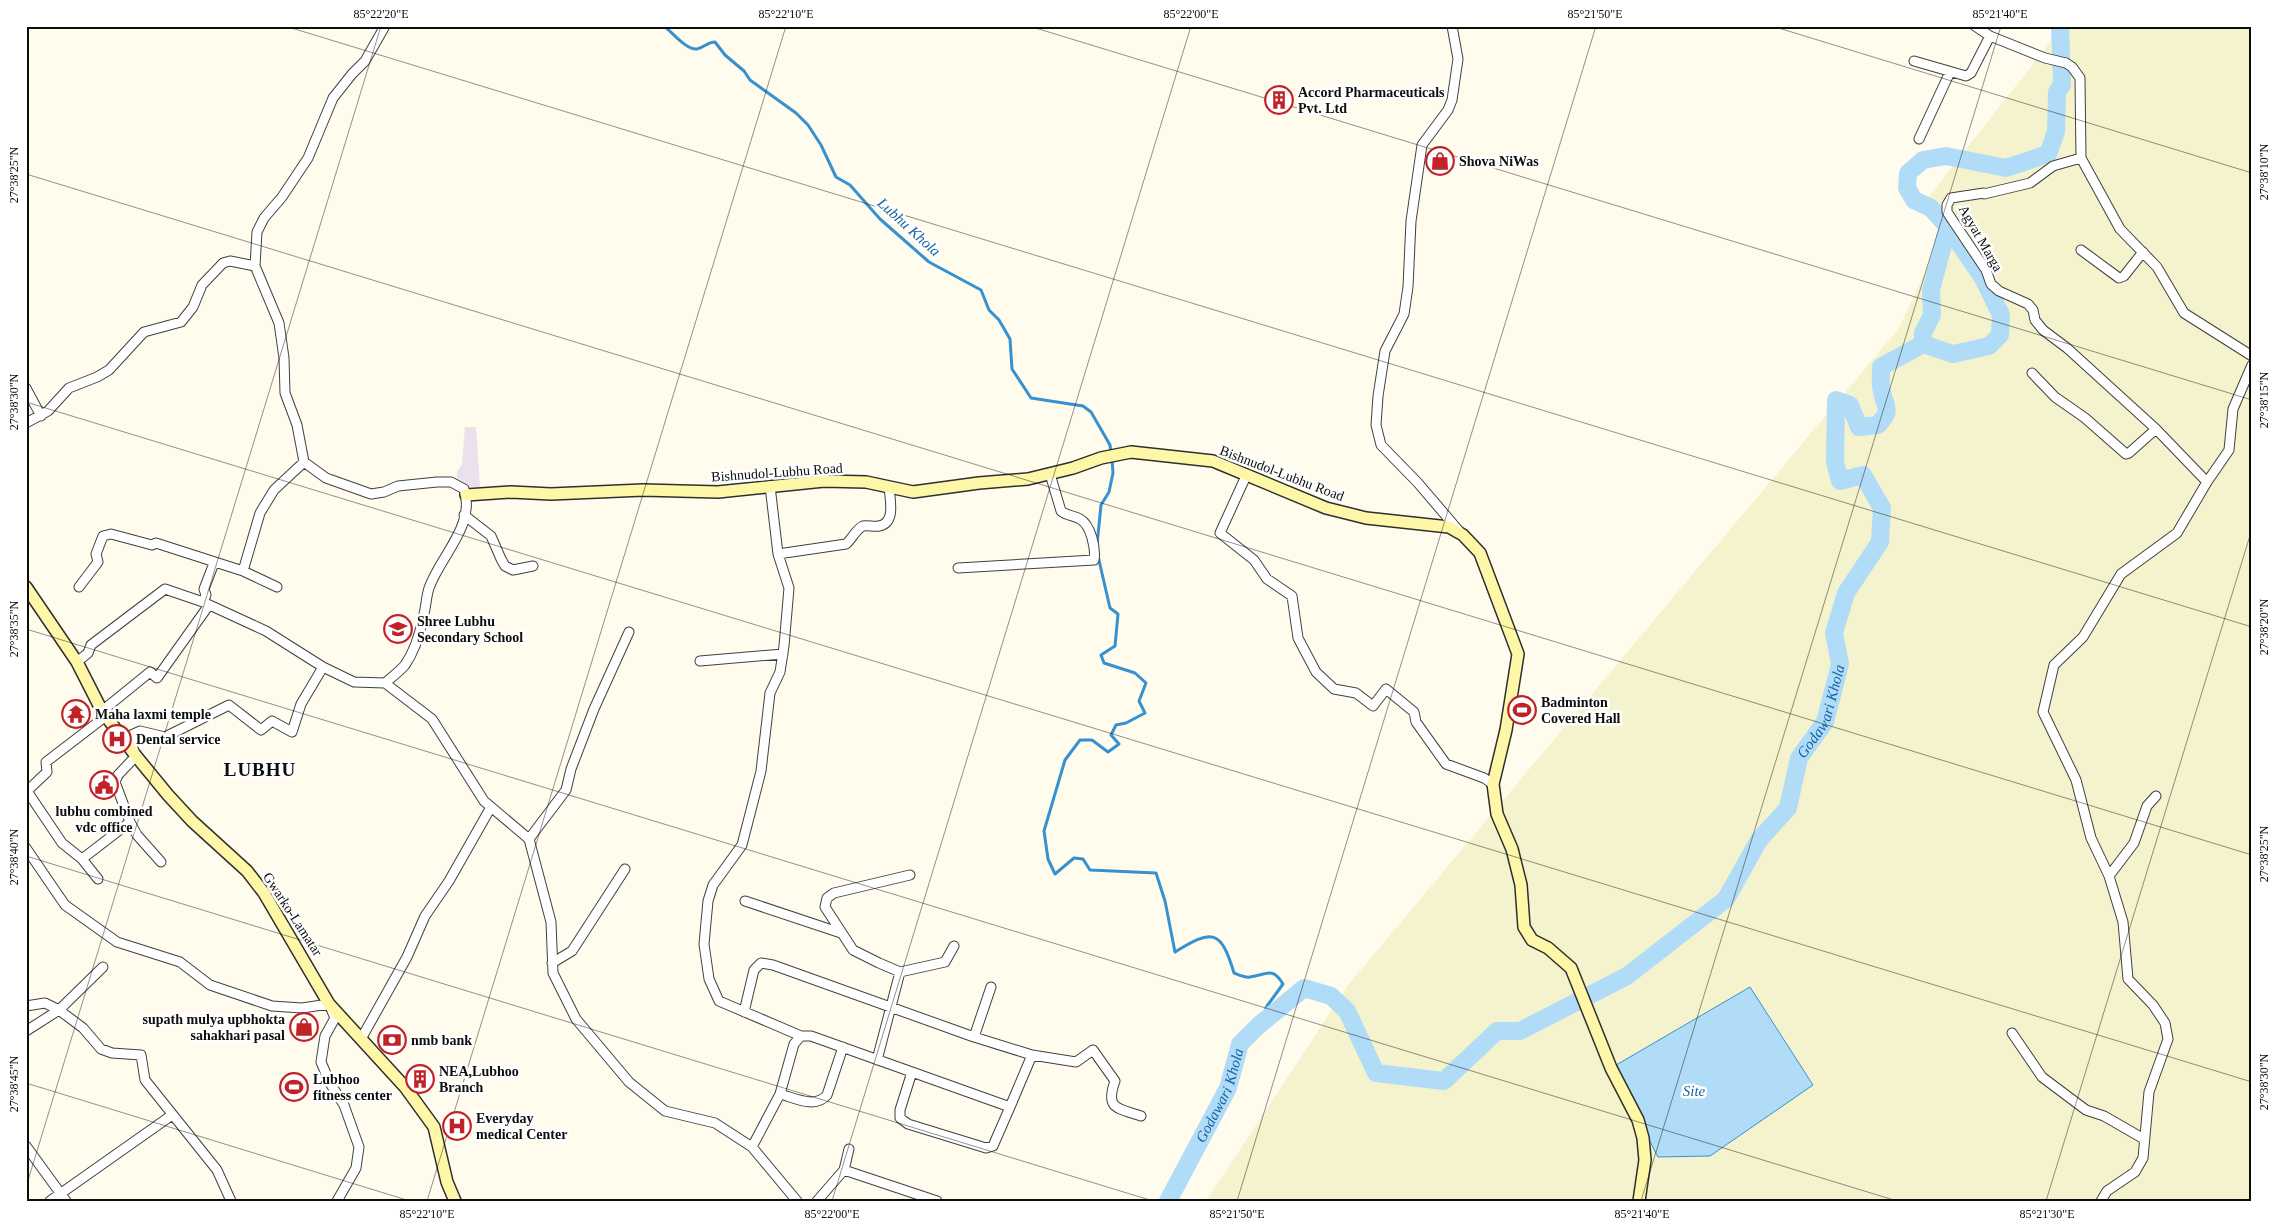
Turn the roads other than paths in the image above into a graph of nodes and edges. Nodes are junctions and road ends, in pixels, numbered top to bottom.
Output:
1 (385, 26) edge
2 (1452, 26) edge
3 (1975, 26) edge
4 (1990, 36) junction
5 (1914, 61) dead end
6 (1950, 72) junction
7 (1919, 139) dead end
8 (2081, 158) junction
9 (2080, 250) dead end
10 (2143, 252) junction
11 (255, 266) junction
12 (2252, 356) edge
13 (2252, 365) edge
14 (2032, 373) dead end
15 (26, 388) edge
16 (41, 416) junction
17 (26, 423) edge
18 (2156, 429) junction
19 (304, 462) junction
20 (1050, 474) junction
21 (1246, 476) junction
22 (2207, 482) junction
23 (770, 486) junction
24 (889, 487) junction
25 (466, 495) junction
26 (464, 515) junction
27 (1463, 536) junction
28 (778, 554) junction
29 (214, 563) junction
30 (533, 566) dead end
31 (958, 568) dead end
32 (243, 571) junction
33 (26, 586) edge
34 (79, 587) dead end
35 (277, 587) dead end
36 (206, 603) junction
37 (629, 632) dead end
38 (783, 654) junction
39 (77, 662) junction
40 (700, 662) dead end
41 (323, 666) junction
42 (385, 683) junction
43 (104, 713) junction
44 (136, 756) junction
45 (1493, 784) junction
46 (27, 791) edge
47 (2156, 796) dead end
48 (492, 807) junction
49 (130, 822) junction
50 (528, 839) junction
51 (26, 848) edge
52 (82, 859) junction
53 (160, 862) dead end
54 (625, 869) dead end
55 (910, 875) dead end
56 (2110, 876) junction
57 (98, 879) dead end
58 (745, 901) dead end
59 (841, 933) junction
60 (954, 946) dead end
61 (552, 963) junction
62 (103, 967) dead end
63 (900, 972) junction
64 (990, 987) dead end
65 (329, 1004) junction
66 (26, 1006) edge
67 (890, 1007) junction
68 (59, 1010) junction
69 (744, 1012) junction
70 (26, 1031) edge
71 (2012, 1034) dead end
72 (801, 1036) junction
73 (974, 1037) junction
74 (361, 1039) junction
75 (843, 1047) junction
76 (1032, 1056) junction
77 (877, 1060) junction
78 (912, 1072) junction
79 (780, 1094) junction
80 (1010, 1107) junction
81 (172, 1115) junction
82 (1141, 1116) dead end
83 (2144, 1139) junction
84 (26, 1146) edge
85 (752, 1147) junction
86 (849, 1149) dead end
87 (844, 1170) junction
88 (63, 1197) edge
89 (50, 1201) edge
90 (231, 1201) edge
91 (337, 1201) edge
92 (455, 1201) edge
93 (797, 1201) edge
94 (817, 1201) edge
95 (937, 1201) edge
96 (1639, 1201) edge
97 (2101, 1201) edge

1 - 11 street
2 - 27 street
3 - 4 street
4 - 6 street
4 - 8 street
5 - 6 street
6 - 7 street
8 - 10 street
8 - 18 street, Agyat Marga
9 - 10 street
10 - 12 street
11 - 16 street
11 - 19 street
13 - 22 street
14 - 18 street
15 - 16 street
16 - 17 street
18 - 22 street, Agyat Marga
19 - 25 street
19 - 32 street
20 - 21 street, Bishnudol-Lubhu Road
20 - 24 street, Bishnudol-Lubhu Road
20 - 31 street
21 - 27 street, Bishnudol-Lubhu Road
21 - 45 street
22 - 56 street
23 - 24 street, Bishnudol-Lubhu Road
23 - 25 street, Bishnudol-Lubhu Road
23 - 28 street
24 - 28 street
25 - 26 street
26 - 30 street
26 - 42 street
27 - 45 street, Bishnudol-Lubhu Road
28 - 38 street
29 - 32 street
29 - 34 street
29 - 36 street
32 - 35 street
33 - 39 street, Gwarko-Lamatar
36 - 39 street
36 - 41 street
36 - 43 street
37 - 50 street
38 - 40 street
38 - 69 street
39 - 43 street, Gwarko-Lamatar
41 - 42 street
41 - 44 street
42 - 48 street
43 - 44 street, Gwarko-Lamatar
43 - 46 street
44 - 49 street
44 - 65 street, Gwarko-Lamatar
45 - 96 street, Bishnudol-Lubhu Road
46 - 52 street
47 - 56 street
48 - 50 street
48 - 74 street
49 - 52 street
49 - 53 street
50 - 61 street
51 - 65 street
52 - 57 street
54 - 61 street
55 - 59 street
56 - 83 street
58 - 59 street
59 - 63 street
60 - 63 street
61 - 85 street
62 - 68 street
63 - 67 street
64 - 73 street
65 - 74 street, Gwarko-Lamatar
65 - 91 street
66 - 68 street
67 - 69 street
67 - 73 street
67 - 77 street
68 - 70 street
68 - 81 street
69 - 72 street
71 - 83 street
72 - 75 street
72 - 79 street
73 - 76 street
74 - 92 street, Gwarko-Lamatar
75 - 77 street
75 - 79 street
76 - 80 street
76 - 82 street
77 - 78 street
78 - 80 street
78 - 80 street
79 - 85 street
81 - 88 street
81 - 90 street
83 - 97 street
84 - 88 street
85 - 93 street
86 - 87 street
87 - 94 street
87 - 95 street
88 - 89 street

